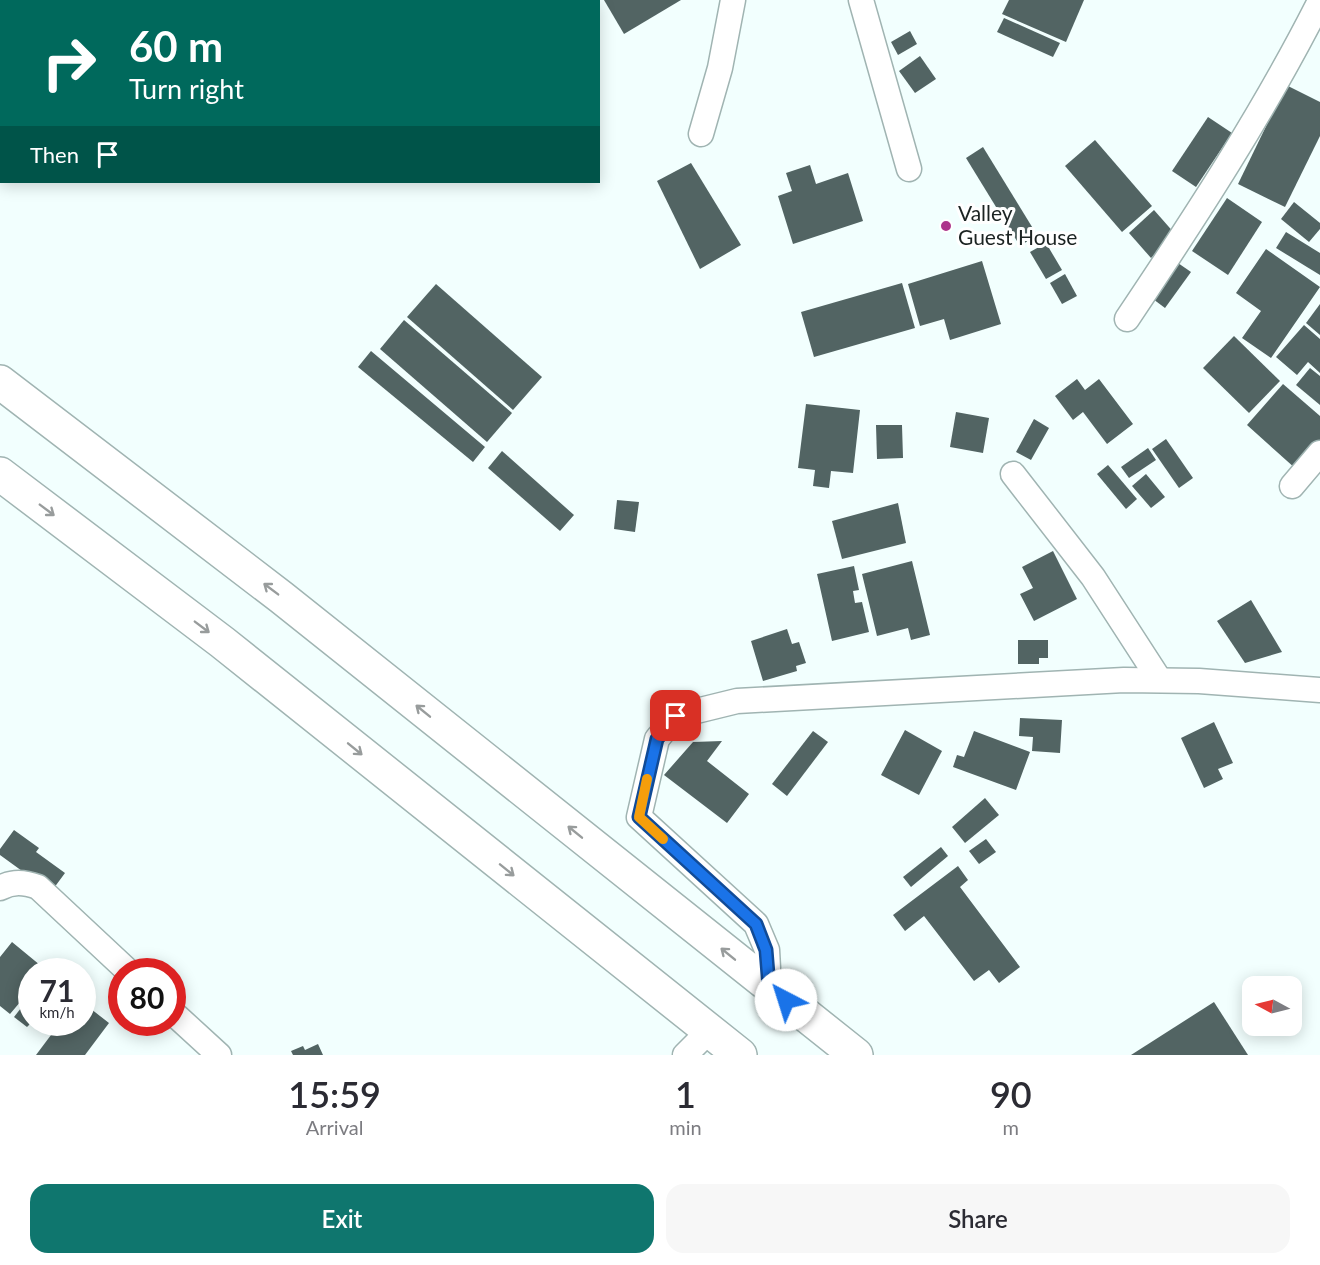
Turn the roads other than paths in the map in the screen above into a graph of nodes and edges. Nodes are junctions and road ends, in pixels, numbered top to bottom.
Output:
1 (733, 0) edge
2 (861, 0) edge
3 (1320, 2) edge
4 (701, 134) dead end
5 (909, 169) dead end
6 (1127, 319) dead end
7 (0, 382) edge
8 (1320, 453) edge
9 (0, 474) edge
10 (1013, 474) dead end
11 (1292, 486) dead end
12 (1159, 679) junction
13 (1320, 690) edge
14 (0, 888) edge
15 (114, 958) edge
16 (769, 987) junction
17 (186, 1025) edge
18 (709, 1031) junction
19 (219, 1055) edge
20 (685, 1055) edge
21 (740, 1055) edge
22 (856, 1055) edge

1 - 4 street
2 - 5 street
3 - 6 street
16 -> 7 highway
8 - 11 street
9 -> 18 highway
10 - 12 street
12 - 13 street
12 - 16 street
14 - 15 street
16 - 22 highway
17 - 19 street
18 - 20 street
18 - 21 highway

